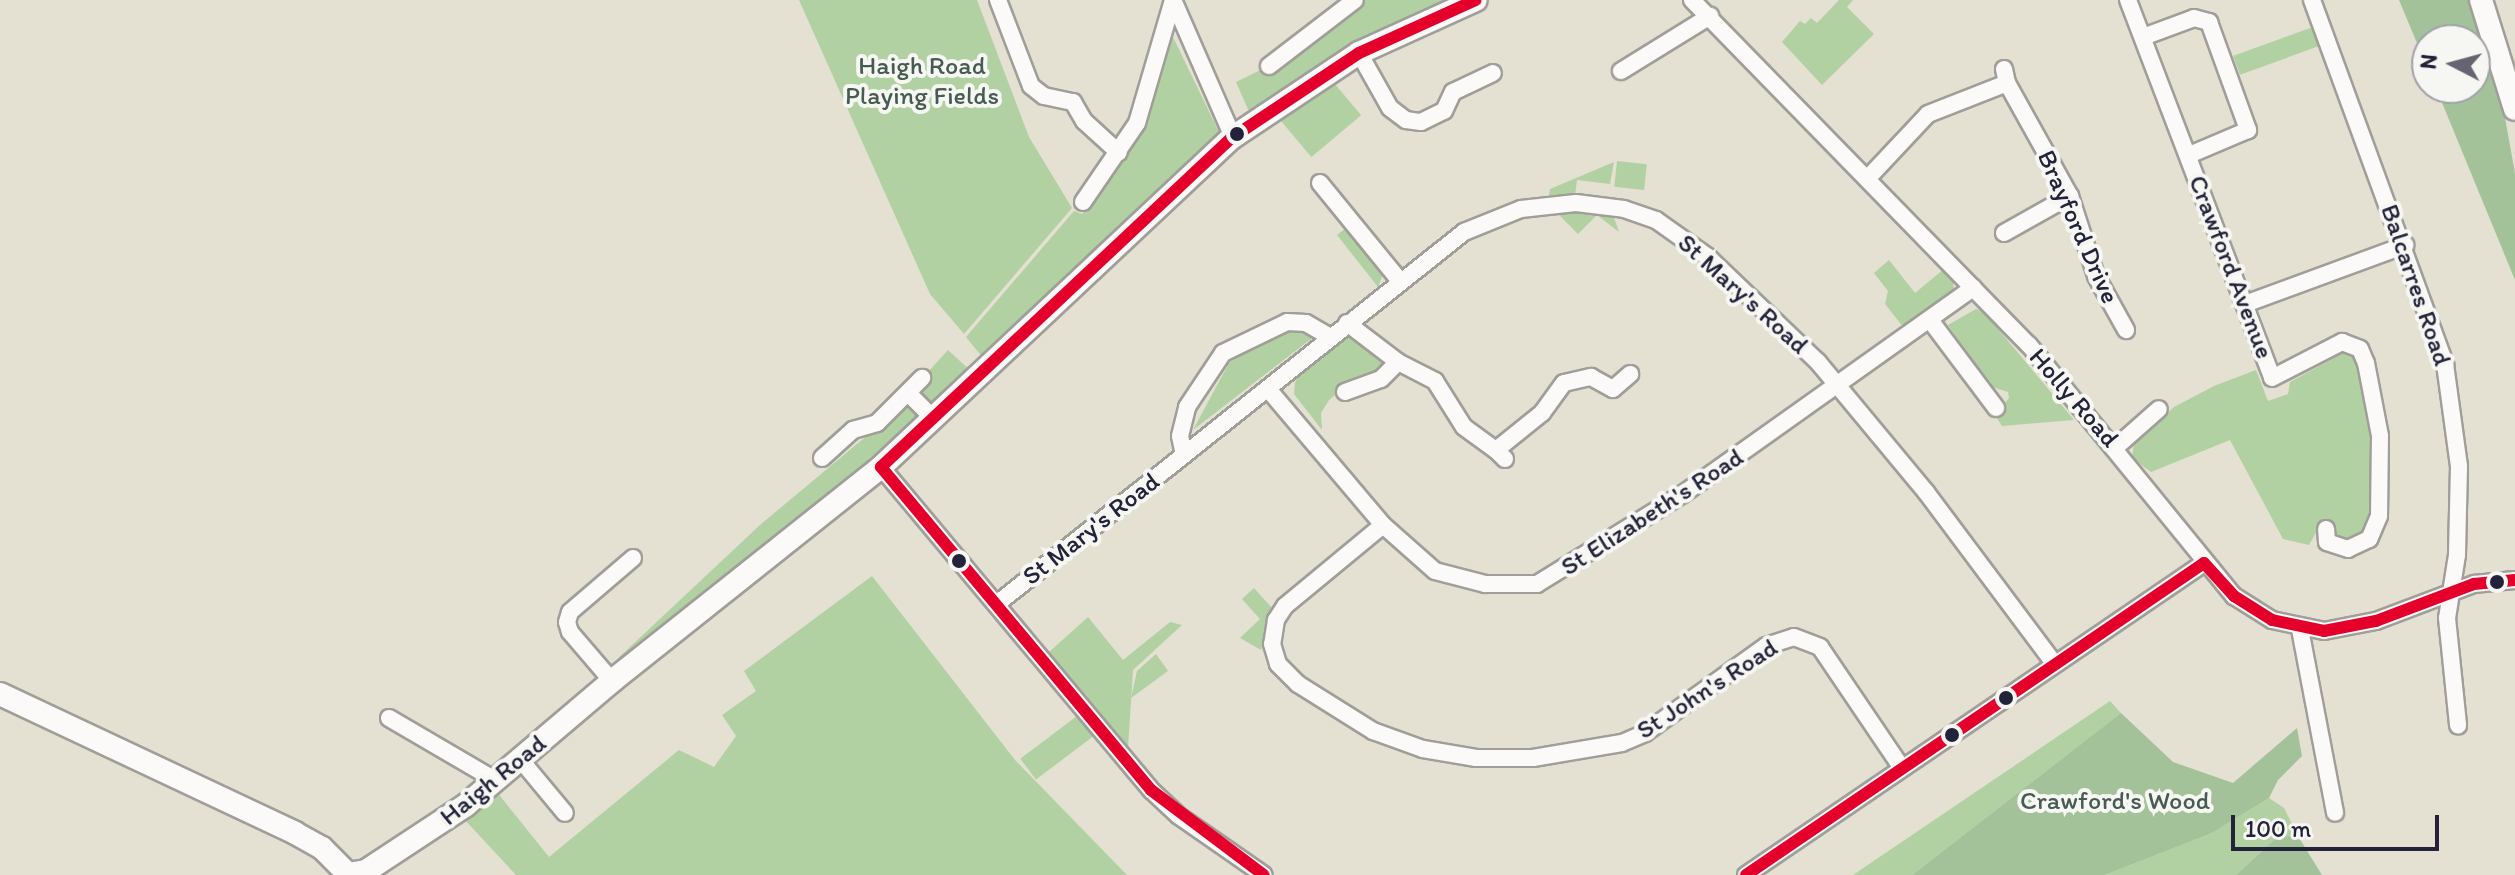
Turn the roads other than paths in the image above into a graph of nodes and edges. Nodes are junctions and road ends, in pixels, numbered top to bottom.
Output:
1 (998, 0) edge
2 (1173, 0) edge
3 (1355, 0) edge
4 (1476, 0) edge
5 (1692, 0) edge
6 (2128, 0) edge
7 (2312, 0) edge
8 (2481, 0) edge
9 (1710, 16) junction
10 (2143, 37) junction
11 (1359, 53) junction
12 (1269, 66) dead end
13 (1621, 71) dead end
14 (1493, 73) dead end
15 (2515, 109) edge
16 (1233, 137) junction
17 (1119, 153) junction
18 (2189, 155) junction
19 (1867, 179) junction
20 (1320, 183) dead end
21 (2070, 196) junction
22 (1083, 202) dead end
23 (2004, 233) dead end
24 (2405, 245) junction
25 (1400, 281) junction
26 (1973, 288) junction
27 (2245, 304) junction
28 (1930, 320) junction
29 (1347, 323) junction
30 (2126, 330) dead end
31 (1330, 337) junction
32 (1398, 362) junction
33 (1630, 374) dead end
34 (922, 378) dead end
35 (1839, 385) junction
36 (1268, 389) junction
37 (1345, 392) dead end
38 (908, 393) junction
39 (1996, 408) dead end
40 (2159, 409) dead end
41 (935, 420) junction
42 (2116, 447) junction
43 (1184, 455) junction
44 (822, 458) dead end
45 (881, 467) junction
46 (1383, 525) junction
47 (2323, 538) dead end
48 (633, 558) dead end
49 (2204, 563) junction
50 (2515, 580) edge
51 (2449, 590) junction
52 (998, 603) junction
53 (2300, 629) junction
54 (2054, 663) junction
55 (612, 681) junction
56 (0, 694) edge
57 (389, 718) dead end
58 (2458, 725) dead end
59 (520, 759) junction
60 (1902, 768) junction
61 (495, 780) junction
62 (565, 813) dead end
63 (2335, 813) dead end
64 (348, 874) edge
65 (1264, 875) edge
66 (1746, 875) edge

1 - 17 street
2 - 16 street
2 - 17 street
3 - 12 street
4 - 11 main road, Haigh Road
5 - 9 street, Holly Road
6 - 10 street, Crawford Avenue
7 - 24 street, Balcarres Road
8 - 15 main road
9 - 13 street
9 - 19 street, Holly Road
10 - 18 street, Crawford Avenue
10 - 18 street, Crawford Avenue
11 - 14 street
11 - 16 main road, Haigh Road
16 - 41 main road, Haigh Road
17 - 22 street
18 - 27 street, Crawford Avenue
19 - 21 street, Brayford Drive
19 - 26 street, Holly Road
20 - 25 street
21 - 23 street
21 - 30 street, Brayford Drive
24 - 27 street
24 - 51 street, Balcarres Road
25 - 29 street, St Mary's Road
25 - 35 street, St Mary's Road
26 - 28 street, St Elizabeth's Road
26 - 42 street, Holly Road
27 - 47 street, Crawford Avenue
28 - 35 street, St Elizabeth's Road
28 - 39 street
29 - 31 street, St Mary's Road
29 - 32 street
31 - 36 street, St Mary's Road
31 - 43 street, St Mary's Road
32 - 33 street
32 - 37 street
34 - 38 street
35 - 46 street, St Elizabeth's Road
35 - 54 street, St Mary's Road
36 - 43 street, St Mary's Road
36 - 46 street, St Elizabeth's Road
38 - 41 street
38 - 44 street
40 - 42 street
41 - 45 main road, Haigh Road
42 - 49 street, Holly Road
43 - 52 street, St Mary's Road
45 - 52 street
45 - 55 main road, Haigh Road
46 - 60 street, St John's Road
48 - 55 street
49 - 53 street, Holly Road
49 - 54 street
50 - 51 street, Holly Road
51 - 53 street, Holly Road
51 - 58 street, Balcarres Road
52 - 65 street
53 - 63 street
54 - 60 street
55 - 59 main road, Haigh Road
56 - 64 main road, Haigh Road
57 - 61 street
59 - 61 main road, Haigh Road
59 - 62 street
60 - 66 street
61 - 64 main road, Haigh Road

